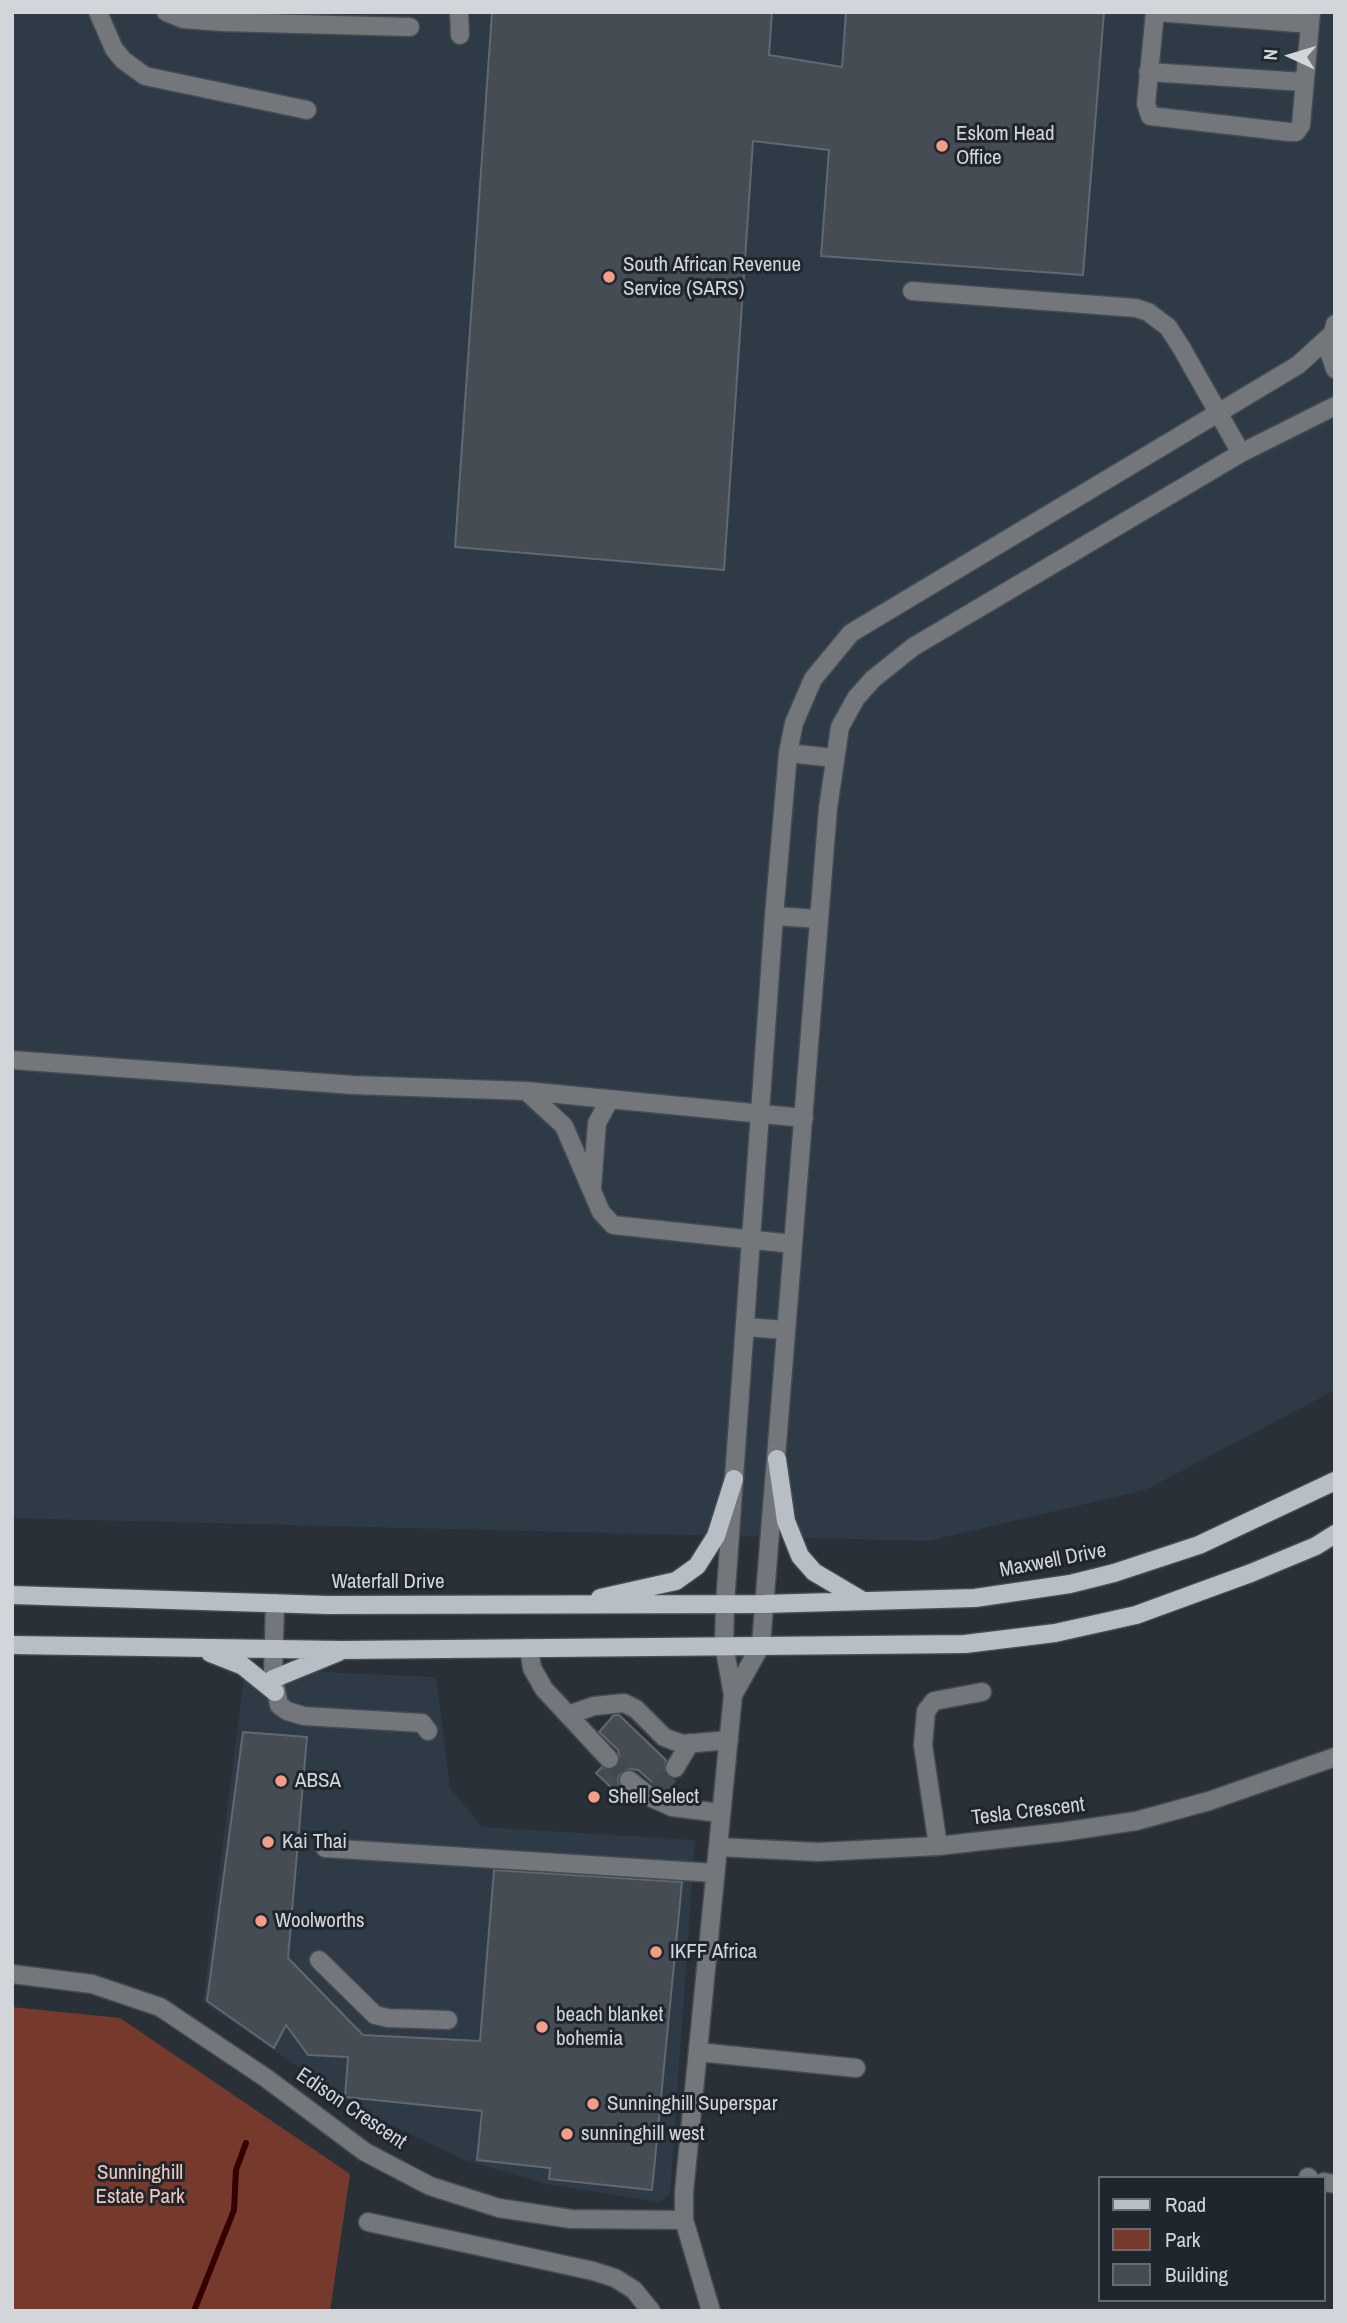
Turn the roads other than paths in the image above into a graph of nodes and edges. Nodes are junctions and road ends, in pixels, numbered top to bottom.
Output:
1 (98, 12) edge
2 (166, 12) edge
3 (459, 12) edge
4 (1156, 12) edge
5 (1310, 18) edge
6 (411, 27) dead end
7 (460, 35) dead end
8 (1148, 72) junction
9 (1304, 82) junction
10 (307, 110) dead end
11 (912, 291) dead end
12 (1333, 330) edge
13 (1335, 369) edge
14 (1335, 406) edge
15 (1218, 412) junction
16 (1241, 453) junction
17 (788, 753) junction
18 (834, 758) junction
19 (774, 916) junction
20 (819, 919) junction
21 (12, 1060) edge
22 (526, 1091) junction
23 (610, 1099) junction
24 (760, 1115) junction
25 (804, 1118) junction
26 (592, 1191) junction
27 (750, 1240) junction
28 (793, 1244) junction
29 (746, 1327) junction
30 (785, 1330) junction
31 (777, 1459) junction
32 (734, 1479) junction
33 (1335, 1481) edge
34 (1335, 1534) edge
35 (12, 1595) edge
36 (275, 1603) junction
37 (867, 1603) junction
38 (573, 1604) junction
39 (725, 1604) junction
40 (763, 1604) junction
41 (12, 1645) edge
42 (724, 1645) junction
43 (761, 1646) junction
44 (200, 1648) junction
45 (273, 1648) junction
46 (529, 1648) junction
47 (342, 1650) junction
48 (274, 1686) junction
49 (982, 1692) dead end
50 (733, 1695) junction
51 (568, 1716) junction
52 (428, 1731) dead end
53 (729, 1740) junction
54 (690, 1743) junction
55 (1335, 1757) edge
56 (609, 1759) tunnel mouth
57 (675, 1768) tunnel mouth
58 (629, 1780) tunnel mouth
59 (720, 1813) junction
60 (938, 1846) junction
61 (718, 1847) junction
62 (325, 1848) dead end
63 (715, 1872) junction
64 (319, 1960) dead end
65 (12, 1974) edge
66 (448, 2020) dead end
67 (698, 2052) junction
68 (856, 2068) dead end
69 (684, 2220) junction
70 (368, 2222) dead end
71 (651, 2311) edge
72 (711, 2311) edge

1 - 10 street
2 - 6 street
3 - 7 street
4 - 5 street
4 - 8 street
5 - 9 street
8 - 9 street
8 - 9 street
11 - 15 street
12 - 13 street
12 - 15 street
14 - 16 street
15 - 16 street
15 - 17 street
16 - 18 street
17 - 18 street
17 - 19 street
18 - 20 street
19 - 20 street
19 - 24 street
20 - 25 street
21 - 22 street
22 - 23 street
22 - 26 street
23 - 24 street
23 - 26 street
24 - 25 street
24 - 27 street
25 - 28 street
26 - 27 street
27 - 28 street
27 - 29 street
28 - 30 street
29 - 30 street
29 - 32 street
30 - 31 street
31 - 37 main road
31 - 40 street
32 - 38 main road
32 - 39 street
33 - 37 main road, Maxwell Drive
34 - 43 main road
35 - 36 main road, Waterfall Drive
36 - 38 main road, Waterfall Drive
36 - 45 street
37 - 40 main road, Maxwell Drive
38 - 39 main road, Waterfall Drive
39 - 40 main road, Waterfall Drive
39 - 42 street
40 - 43 street
41 - 44 main road
42 - 43 main road
42 - 46 main road
42 - 50 street
43 - 50 street
44 - 45 main road
44 - 48 main road
45 - 47 main road
45 - 48 street
46 - 47 main road
46 - 51 street
47 - 48 main road
48 - 52 street
49 - 60 street
50 - 53 street
51 - 54 street
51 - 56 street
53 - 54 street
53 - 59 street
54 - 57 street
55 - 60 street, Tesla Crescent
58 - 59 street
59 - 61 street
60 - 61 street, Tesla Crescent
61 - 63 street
62 - 63 street
63 - 67 street
64 - 66 street
65 - 69 street, Edison Crescent
67 - 68 street
67 - 69 street
69 - 72 street
70 - 71 street

